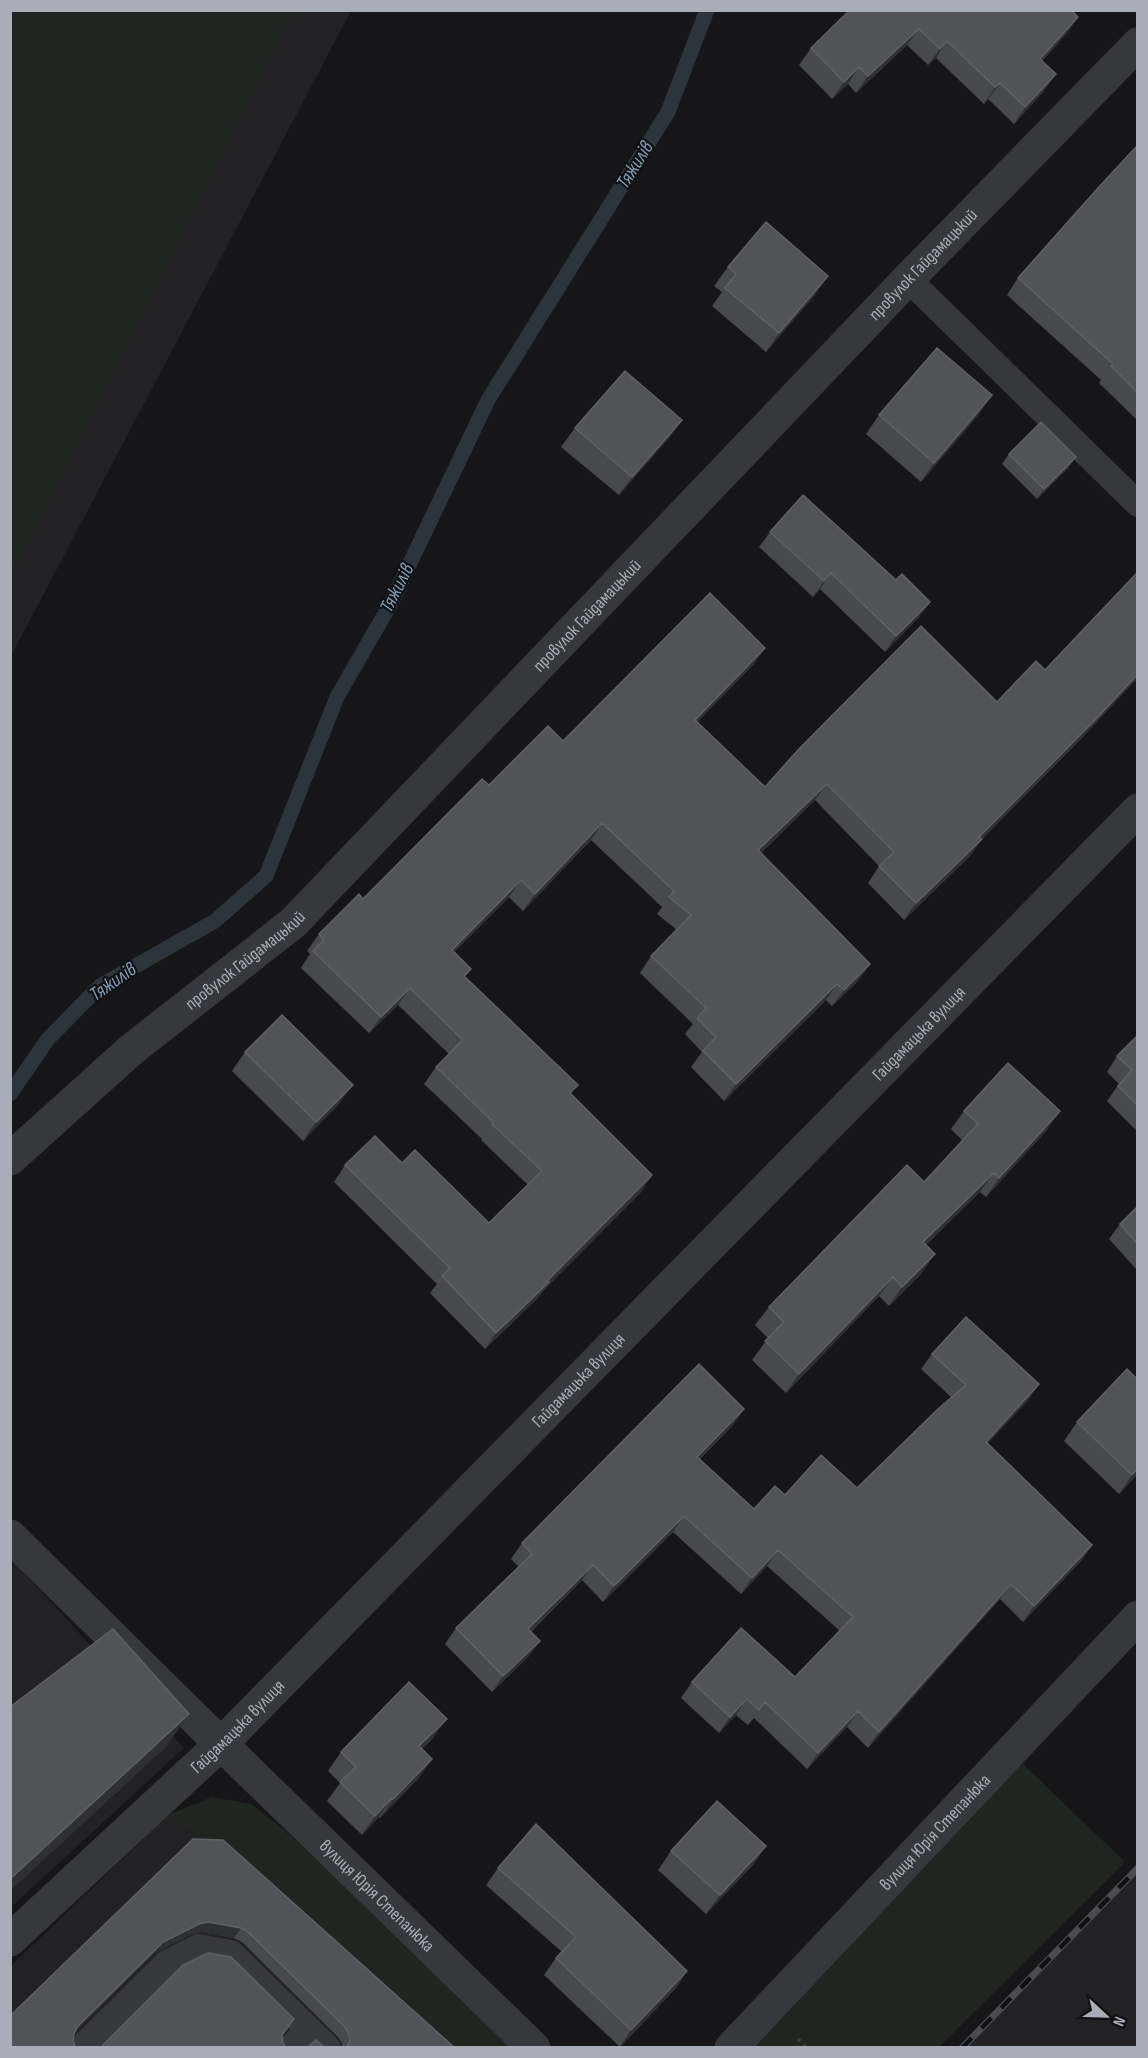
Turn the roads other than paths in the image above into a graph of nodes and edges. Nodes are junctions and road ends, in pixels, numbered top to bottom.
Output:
1 (1137, 44) edge
2 (908, 279) junction
3 (1137, 504) edge
4 (1137, 810) edge
5 (10, 1160) edge
6 (10, 1536) edge
7 (1137, 1617) edge
8 (221, 1744) junction
9 (10, 1940) edge
10 (309, 2029) junction
11 (81, 2048) edge
12 (290, 2048) edge
13 (328, 2048) edge
14 (534, 2048) edge
15 (731, 2048) edge

1 - 2 street, провулок Гайдамацький
2 - 3 lane
2 - 5 street, провулок Гайдамацький
4 - 8 street, Гайдамацька вулиця
6 - 8 street
7 - 15 street, вулиця Юрія Степанюка
8 - 9 street, Гайдамацька вулиця
8 - 14 street, вулиця Юрія Степанюка
10 - 11 lane
10 - 12 lane
10 - 13 lane

